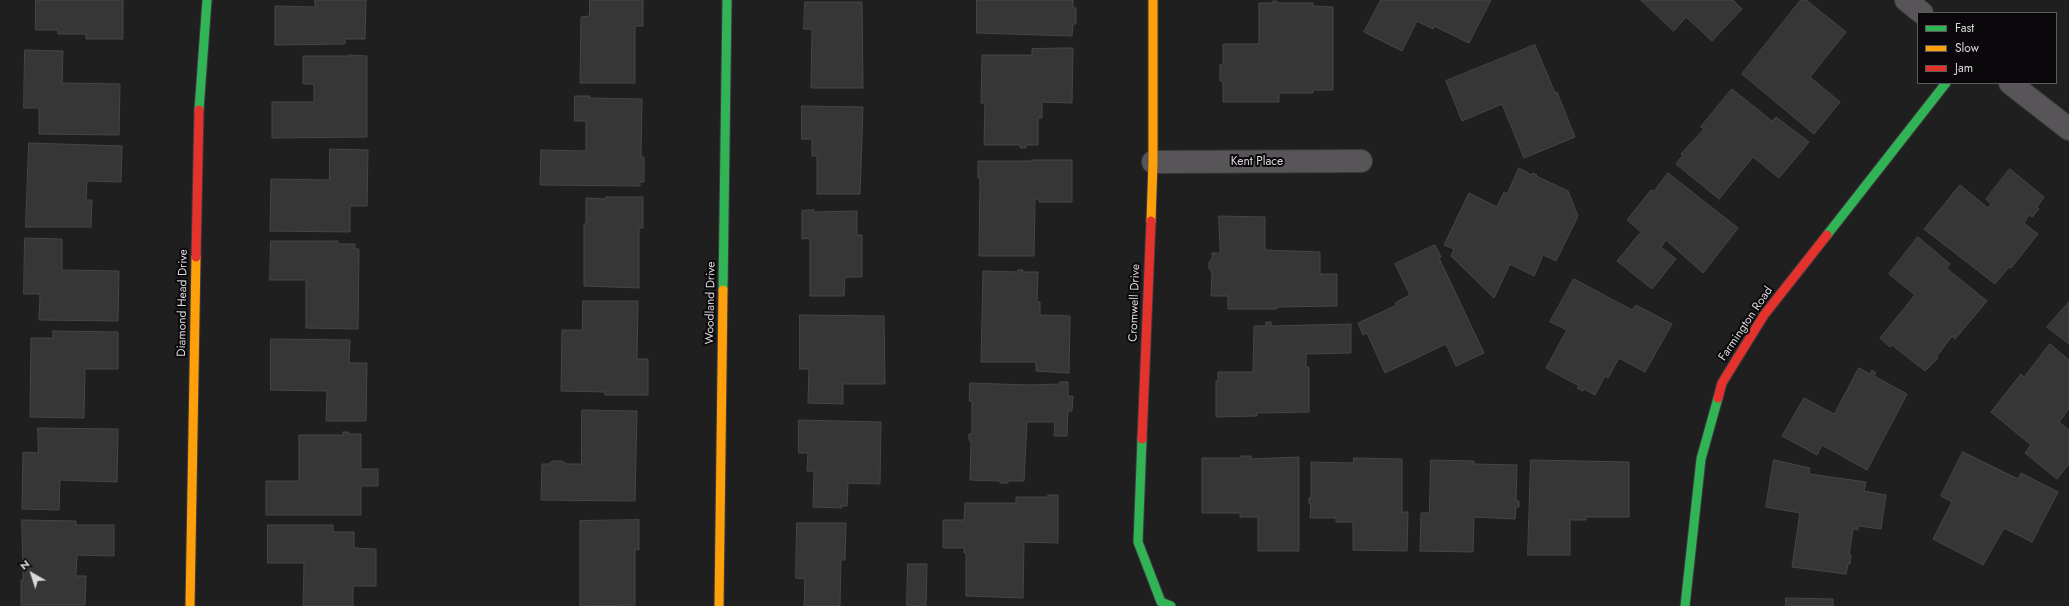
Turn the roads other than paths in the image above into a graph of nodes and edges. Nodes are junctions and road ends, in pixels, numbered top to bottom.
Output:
1 (207, 0) edge
2 (727, 0) edge
3 (1153, 0) edge
4 (1906, 0) edge
5 (1921, 12) edge
6 (1945, 84) edge
7 (2011, 84) edge
8 (2069, 130) edge
9 (1361, 161) dead end
10 (1153, 162) junction
11 (190, 606) edge
12 (719, 606) edge
13 (1171, 606) edge
14 (1685, 606) edge

1 - 11 street, Diamond Head Drive
2 - 12 street, Woodland Drive
3 - 10 street, Cromwell Drive
4 - 5 street
6 - 14 street, Farmington Road
7 - 8 street
9 - 10 street, Kent Place
10 - 13 street, Cromwell Drive

